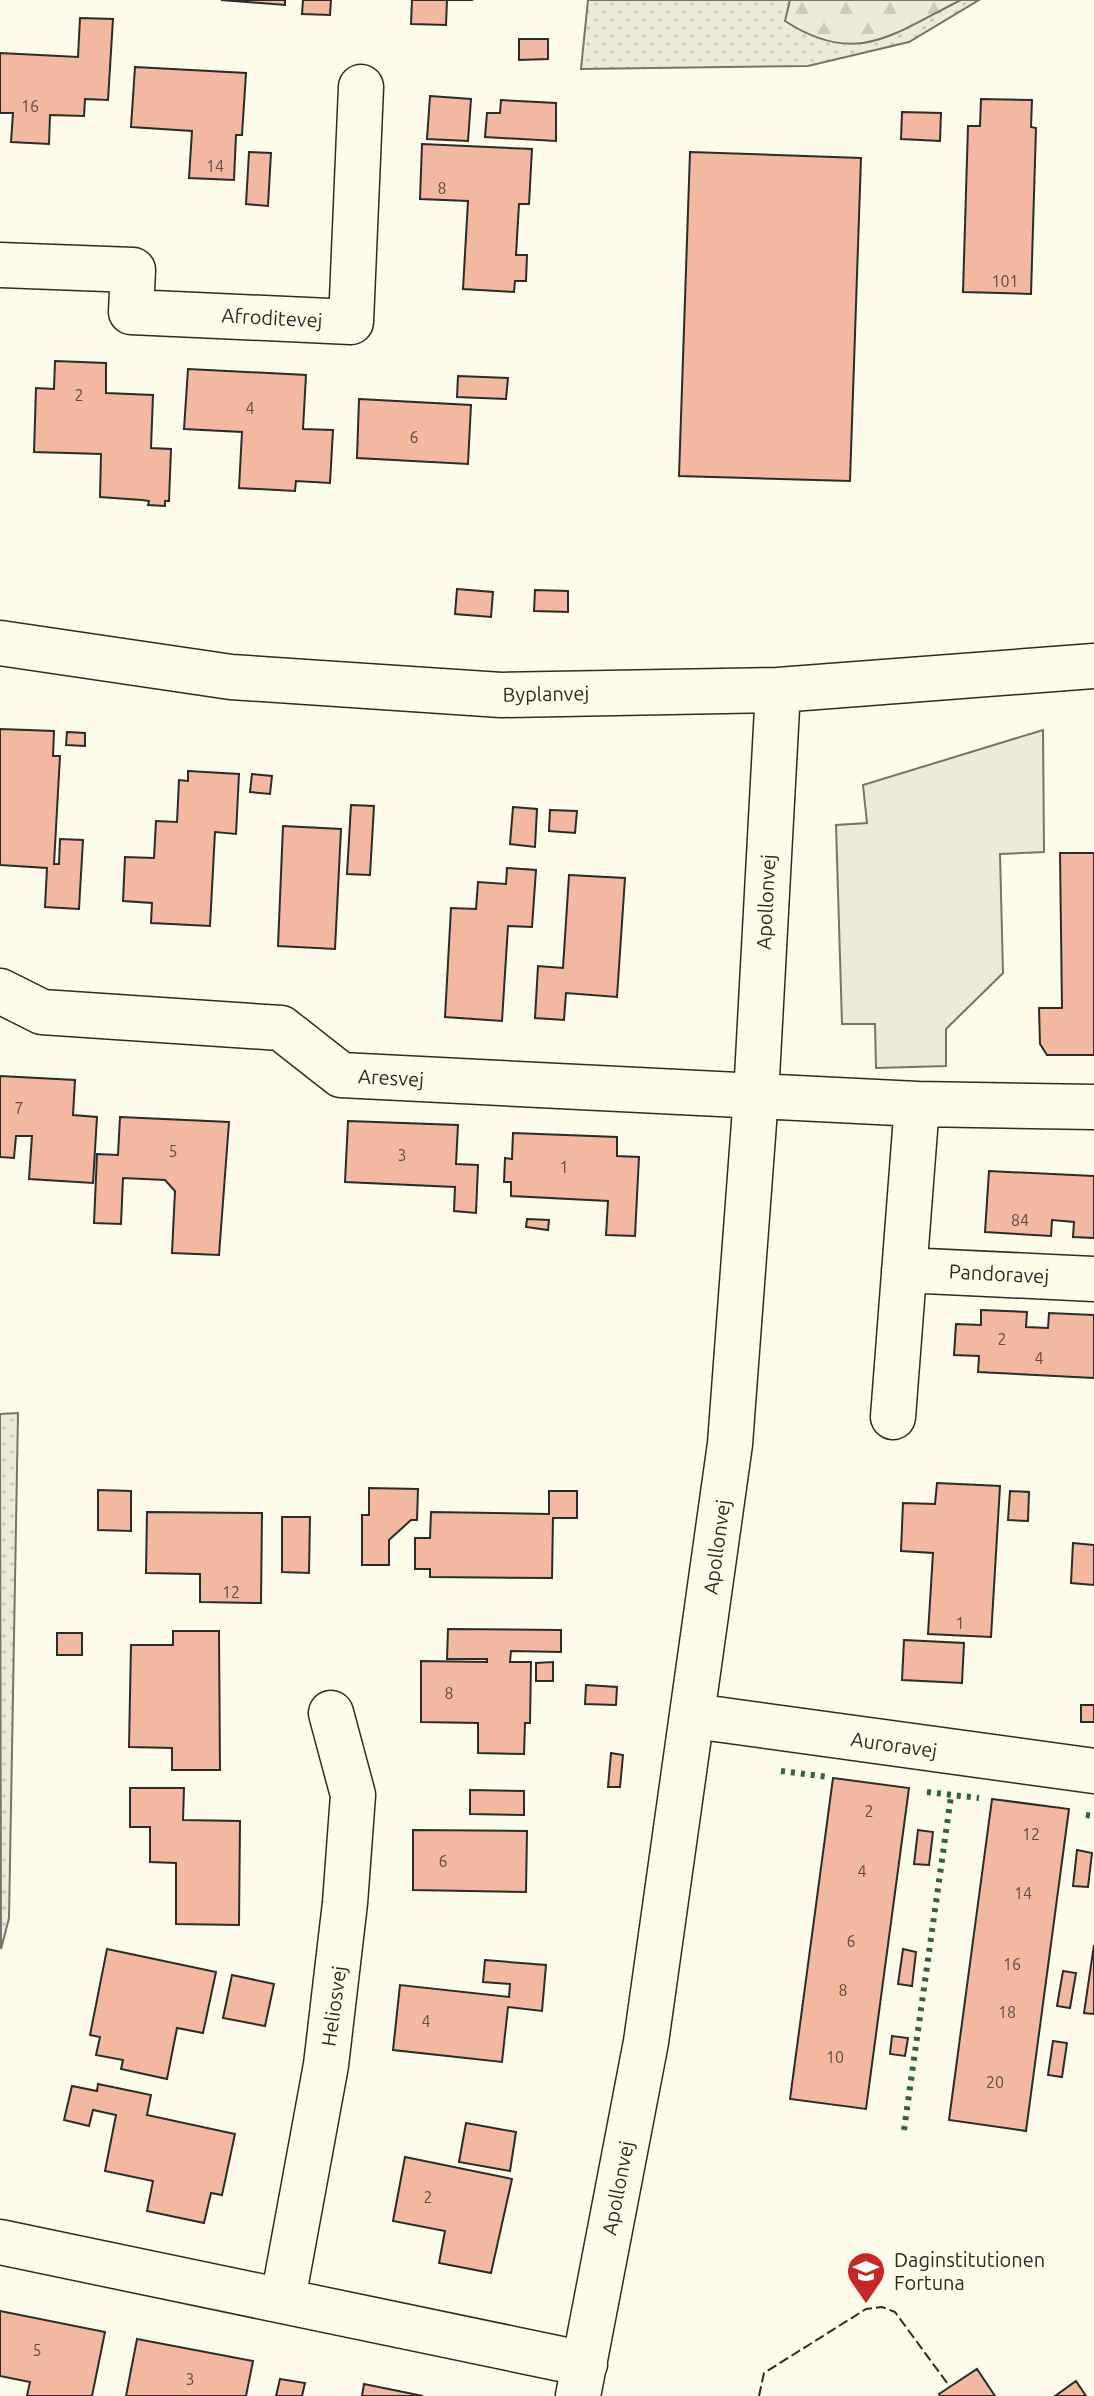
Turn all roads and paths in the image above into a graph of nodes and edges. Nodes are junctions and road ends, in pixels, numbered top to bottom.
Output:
1 (361, 87) dead end
2 (0, 265) edge
3 (0, 643) edge
4 (1094, 666) edge
5 (778, 690) junction
6 (0, 991) edge
7 (756, 1096) junction
8 (917, 1104) junction
9 (1094, 1107) edge
10 (904, 1270) junction
11 (1094, 1279) edge
12 (893, 1417) dead end
13 (331, 1713) dead end
14 (694, 1716) junction
15 (1094, 1771) edge
16 (0, 2242) edge
17 (283, 2299) junction
18 (582, 2380) edge

1 - 2 street, Afroditevej
3 - 5 street, Byplanvej
4 - 5 street, Byplanvej
5 - 7 street, Apollonvej
6 - 7 street, Aresvej
7 - 8 street
7 - 14 street, Apollonvej
8 - 9 street
8 - 10 street
10 - 11 street, Pandoravej
10 - 12 street
13 - 17 street, Heliosvej
14 - 15 street, Auroravej
14 - 18 street, Apollonvej
16 - 17 street
17 - 18 street

